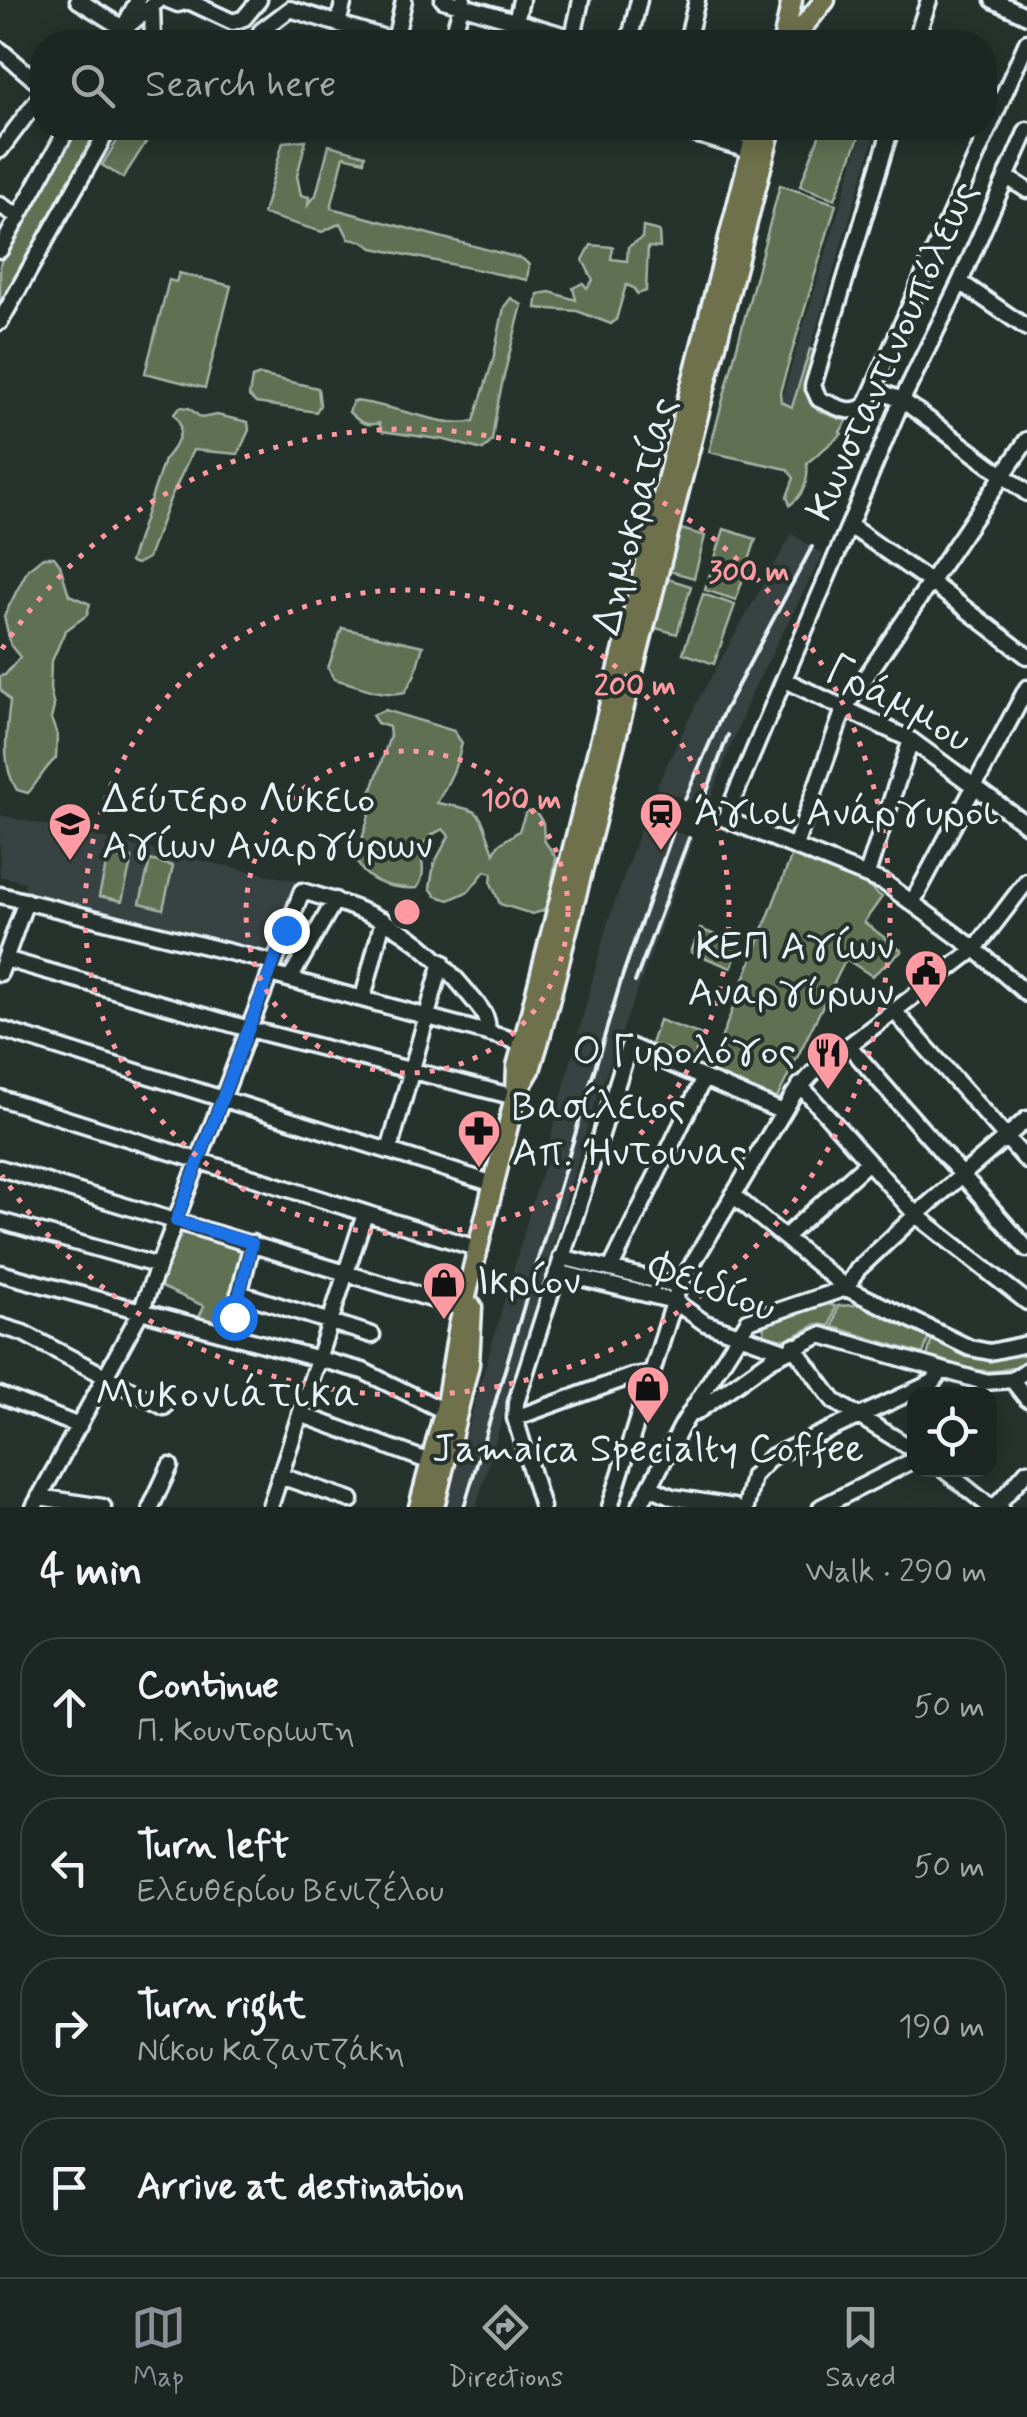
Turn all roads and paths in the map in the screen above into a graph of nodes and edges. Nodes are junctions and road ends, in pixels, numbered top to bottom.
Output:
1 (78, 0) edge
2 (168, 0) edge
3 (259, 0) edge
4 (344, 0) edge
5 (404, 0) edge
6 (443, 0) edge
7 (522, 0) edge
8 (581, 0) edge
9 (639, 0) edge
10 (697, 0) edge
11 (792, 0) edge
12 (825, 0) edge
13 (929, 0) edge
14 (993, 0) edge
15 (150, 2) edge
16 (462, 3) edge
17 (1027, 16) edge
18 (517, 22) junction
19 (338, 24) junction
20 (113, 30) edge
21 (125, 30) edge
22 (152, 30) edge
23 (264, 30) edge
24 (357, 30) edge
25 (398, 30) edge
26 (455, 30) edge
27 (515, 30) edge
28 (543, 30) edge
29 (579, 30) edge
30 (633, 30) edge
31 (690, 30) edge
32 (788, 30) edge
33 (798, 30) edge
34 (919, 30) edge
35 (1027, 42) edge
36 (0, 50) edge
37 (30, 76) edge
38 (30, 108) edge
39 (997, 110) edge
40 (1026, 133) edge
41 (3, 138) edge
42 (61, 140) edge
43 (101, 140) edge
44 (715, 140) edge
45 (754, 140) edge
46 (768, 140) edge
47 (886, 140) edge
48 (984, 140) edge
49 (751, 151) junction
50 (1007, 177) junction
51 (1027, 190) edge
52 (0, 204) edge
53 (19, 217) junction
54 (0, 250) edge
55 (960, 282) junction
56 (0, 322) edge
57 (1027, 328) edge
58 (873, 389) junction
59 (902, 400) junction
60 (1027, 440) edge
61 (1002, 475) junction
62 (1027, 494) edge
63 (850, 526) junction
64 (929, 581) junction
65 (1027, 656) edge
66 (785, 680) junction
67 (1027, 688) edge
68 (844, 709) junction
69 (910, 740) junction
70 (976, 786) junction
71 (1027, 825) edge
72 (794, 846) junction
73 (867, 874) junction
74 (1027, 881) edge
75 (0, 895) edge
76 (335, 900) junction
77 (26, 902) junction
78 (912, 904) junction
79 (383, 920) junction
80 (976, 949) junction
81 (442, 962) junction
82 (3, 966) edge
83 (272, 968) junction
84 (290, 980) junction
85 (1027, 994) edge
86 (364, 998) junction
87 (895, 1012) junction
88 (429, 1016) junction
89 (0, 1029) edge
90 (249, 1029) junction
91 (487, 1032) junction
92 (524, 1043) junction
93 (849, 1046) junction
94 (413, 1072) junction
95 (704, 1078) junction
96 (800, 1085) junction
97 (516, 1095) junction
98 (0, 1098) edge
99 (222, 1099) junction
100 (783, 1112) junction
101 (1027, 1119) edge
102 (1007, 1138) junction
103 (388, 1151) junction
104 (1027, 1160) edge
105 (199, 1162) junction
106 (868, 1162) junction
107 (0, 1168) edge
108 (962, 1177) junction
109 (494, 1184) junction
110 (732, 1195) junction
111 (366, 1214) junction
112 (916, 1215) junction
113 (0, 1220) edge
114 (176, 1221) junction
115 (786, 1236) junction
116 (252, 1243) junction
117 (479, 1249) junction
118 (1027, 1249) edge
119 (559, 1264) junction
120 (159, 1266) junction
121 (611, 1268) junction
122 (0, 1272) edge
123 (348, 1274) junction
124 (474, 1276) junction
125 (846, 1288) junction
126 (239, 1293) junction
127 (676, 1294) junction
128 (1027, 1302) edge
129 (141, 1311) junction
130 (461, 1317) junction
131 (332, 1322) junction
132 (0, 1326) edge
133 (740, 1334) junction
134 (229, 1335) junction
135 (372, 1335) dead end
136 (1027, 1344) edge
137 (789, 1348) junction
138 (319, 1360) junction
139 (942, 1370) junction
140 (1027, 1370) edge
141 (650, 1374) junction
142 (106, 1377) junction
143 (1012, 1380) junction
144 (0, 1395) edge
145 (1027, 1399) edge
146 (164, 1408) dead end
147 (438, 1408) junction
148 (300, 1414) junction
149 (860, 1417) junction
150 (515, 1418) junction
151 (683, 1424) junction
152 (79, 1426) junction
153 (907, 1446) edge
154 (425, 1460) junction
155 (907, 1463) edge
156 (170, 1466) dead end
157 (1027, 1471) edge
158 (280, 1476) junction
159 (954, 1477) edge
160 (650, 1487) junction
161 (351, 1500) dead end
162 (36, 1502) edge
163 (671, 1502) edge
164 (993, 1506) edge
165 (103, 1507) edge
166 (150, 1507) edge
167 (270, 1507) edge
168 (416, 1507) edge
169 (434, 1507) edge
170 (542, 1507) edge
171 (610, 1507) edge
172 (640, 1507) edge
173 (734, 1507) edge
174 (746, 1507) edge
175 (821, 1507) edge

1 - 20 street
2 - 3 street
4 - 19 street
5 - 25 street
6 - 16 street
7 - 18 street
8 - 29 street
9 - 30 street
10 - 31 street
11 - 32 main road
12 - 33 main road
13 - 34 street
14 - 17 street
15 - 21 street
15 - 22 street
16 - 18 street
16 - 26 street
18 - 27 street
18 - 28 street
19 - 23 street
19 - 24 street
35 - 39 street, Κωνσταντινουπόλεως
36 - 37 street
38 - 41 street
40 - 50 street, Κωνσταντινουπόλεως
42 - 53 street
43 - 56 street
44 - 49 street
45 - 49 main road, Δημοκρατίας
46 - 97 main road, Δημοκρατίας
47 - 58 street, Κωνσταντινουπόλεως
48 - 58 street, Κωνσταντινουπόλεως
49 - 92 main road, Δημοκρατίας
50 - 51 street
50 - 55 street, Κωνσταντινουπόλεως
52 - 53 street
53 - 54 street
55 - 57 street
55 - 59 street, Κωνσταντινουπόλεως
58 - 59 street
59 - 61 street
59 - 63 street, Κωνσταντινουπόλεως
60 - 61 street
61 - 62 street
61 - 64 street
63 - 64 street
63 - 66 street, Κωνσταντινουπόλεως
64 - 65 street
64 - 68 street
66 - 68 street, Γράμμου
66 - 72 street, Κωνσταντινουπόλεως
67 - 70 street
68 - 69 street, Γράμμου
68 - 72 street
69 - 70 street, Γράμμου
69 - 73 street
70 - 71 street, Γράμμου
70 - 78 street
72 - 73 street
73 - 78 street
74 - 80 street
75 - 77 street
76 - 79 street
76 - 83 street
76 - 84 street
77 - 82 street
77 - 83 street
78 - 80 street
79 - 81 street
79 - 86 street
80 - 85 street
80 - 87 street
81 - 88 street
81 - 91 street
82 - 90 street
83 - 84 street
83 - 90 street
84 - 86 street
86 - 88 street
87 - 93 street
87 - 102 street
88 - 91 street
88 - 94 street
89 - 99 street
90 - 94 street
90 - 99 street
91 - 92 street
92 - 97 main road, Δημοκρατίας
93 - 96 street
93 - 108 street
94 - 97 street
94 - 103 street
95 - 100 street
95 - 119 street
95 - 121 street
96 - 100 street
96 - 106 street
97 - 109 main road, Δημοκρατίας
98 - 105 street
99 - 103 street
99 - 105 street
100 - 110 street
101 - 102 street
102 - 104 street
102 - 108 street
103 - 109 street
105 - 111 street
105 - 114 street
106 - 112 street
106 - 115 street
107 - 114 street
108 - 112 street
108 - 118 street
109 - 117 main road, Δημοκρατίας
110 - 115 street
110 - 127 street
111 - 117 street
111 - 123 street
112 - 125 street
112 - 128 street
113 - 120 street
114 - 116 street
114 - 120 street
115 - 125 street
116 - 123 street
116 - 126 street
117 - 124 main road, Δημοκρατίας
119 - 121 street, Φειδίου
119 - 127 street, Φειδίου
119 - 150 street
120 - 129 street
121 - 127 street, Φειδίου
122 - 129 street
123 - 130 street
123 - 131 street
124 - 130 main road, Δημοκρατίας
124 - 169 main road, Δημοκρατίας
125 - 133 street
125 - 136 street
126 - 131 street
126 - 134 street
127 - 133 street, Φειδίου
127 - 141 street
129 - 134 street
129 - 142 street
130 - 147 street
130 - 168 main road, Δημοκρατίας
131 - 135 street
131 - 138 street
132 - 142 street
133 - 137 street, Φειδίου
133 - 151 street
134 - 138 street
137 - 139 street
137 - 149 street
137 - 151 street
138 - 147 street
138 - 148 street
139 - 143 street
139 - 149 street
140 - 143 street
141 - 150 street
141 - 171 street
142 - 146 street
142 - 152 street
143 - 145 street
144 - 152 street
147 - 154 street
148 - 154 street
148 - 158 street
149 - 153 street
149 - 174 street
150 - 170 street
151 - 160 street
152 - 162 street
154 - 168 street
155 - 175 street
156 - 166 street
157 - 164 street
158 - 161 street
158 - 167 street
159 - 164 street
160 - 163 street
160 - 172 street
162 - 165 street
163 - 173 street

